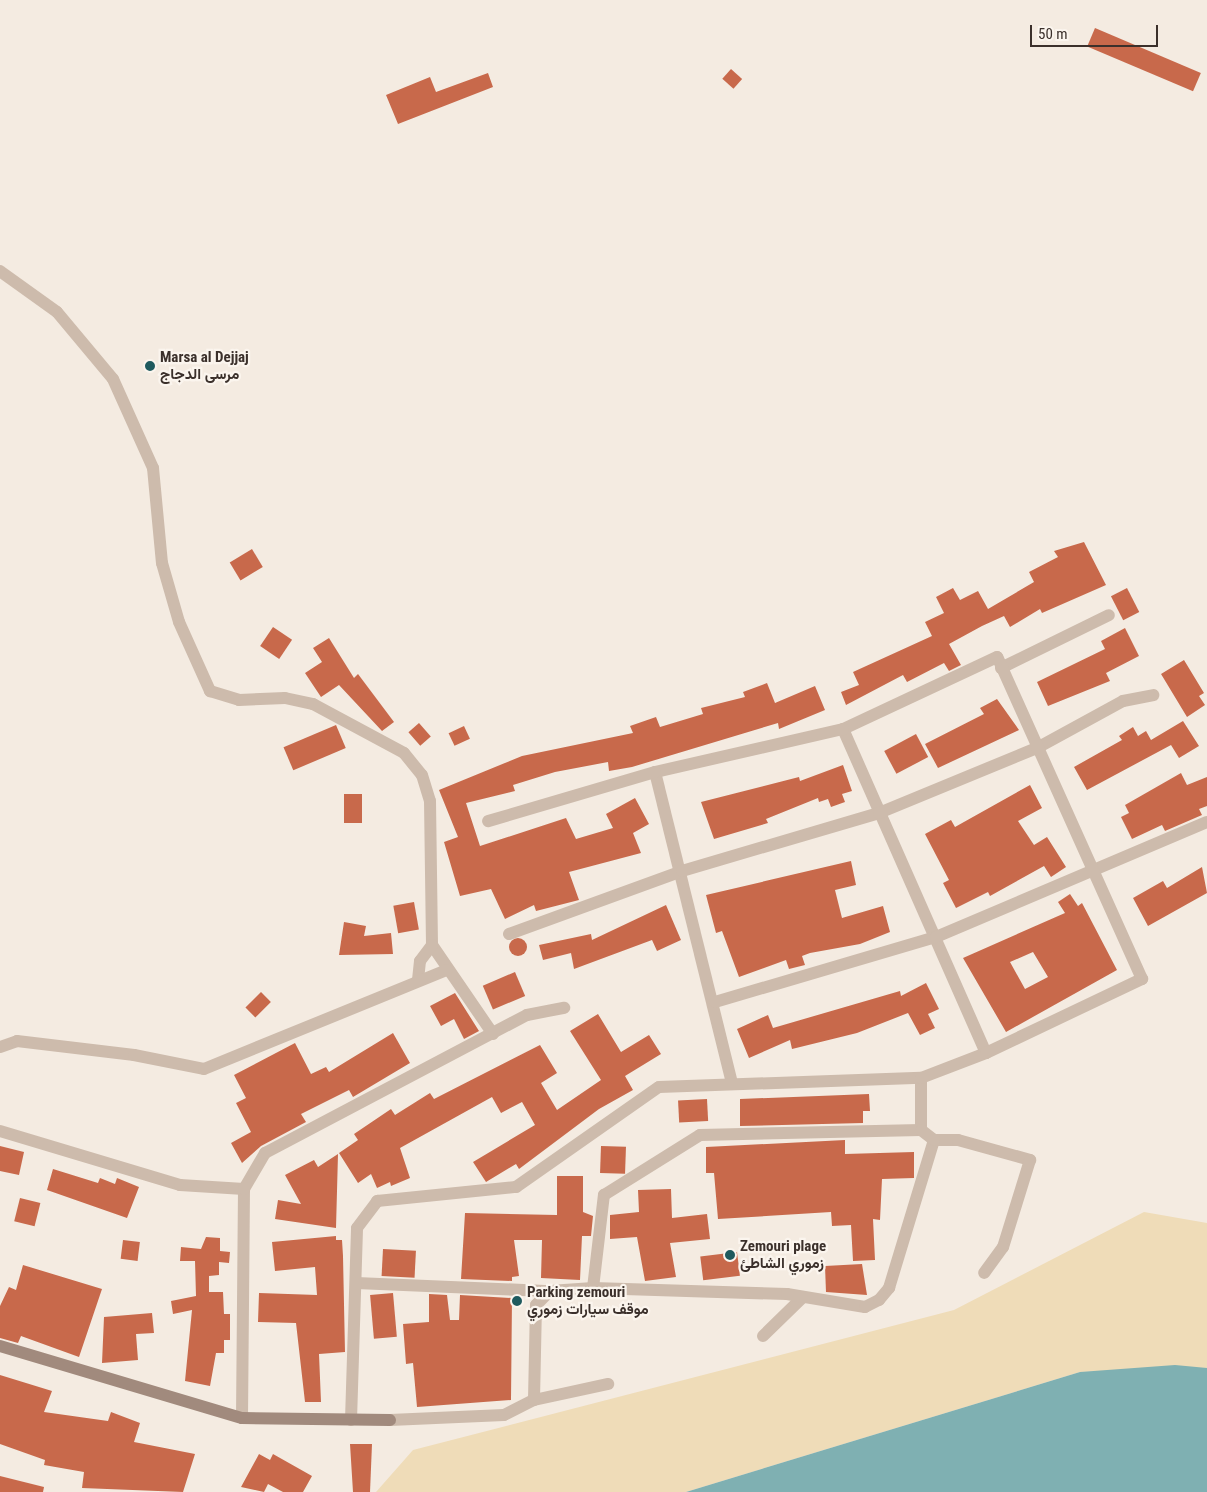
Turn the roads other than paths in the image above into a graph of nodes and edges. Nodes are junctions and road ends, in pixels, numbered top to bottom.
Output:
1 (0, 271) edge
2 (1109, 614) dead end
3 (1001, 668) junction
4 (1153, 695) dead end
5 (842, 729) junction
6 (1037, 748) junction
7 (654, 772) junction
8 (879, 813) junction
9 (488, 821) dead end
10 (1207, 822) edge
11 (1091, 868) junction
12 (682, 871) junction
13 (509, 934) dead end
14 (936, 937) junction
15 (432, 945) junction
16 (447, 970) junction
17 (418, 980) junction
18 (715, 1002) junction
19 (564, 1008) dead end
20 (493, 1034) junction
21 (0, 1047) edge
22 (986, 1053) junction
23 (921, 1078) junction
24 (732, 1082) junction
25 (921, 1130) junction
26 (0, 1131) edge
27 (934, 1140) junction
28 (244, 1189) junction
29 (984, 1273) dead end
30 (356, 1283) junction
31 (593, 1288) junction
32 (550, 1291) junction
33 (803, 1297) junction
34 (763, 1336) dead end
35 (0, 1346) edge
36 (608, 1384) dead end
37 (534, 1400) junction
38 (242, 1418) junction
39 (351, 1420) junction
40 (390, 1420) joint

1 - 15 street
2 - 3 street
3 - 5 street
3 - 6 street
4 - 6 street
5 - 7 street
5 - 8 street
6 - 8 street
6 - 11 street
7 - 9 street
7 - 12 street
8 - 12 street
8 - 14 street
10 - 11 street
11 - 14 street
11 - 22 street
12 - 13 street
12 - 18 street
14 - 18 street
14 - 22 street
15 - 16 street
15 - 17 street
16 - 17 street
16 - 20 street
17 - 21 street
18 - 24 street
19 - 20 street
20 - 28 street
22 - 23 street
23 - 24 street
23 - 25 street
24 - 30 street
25 - 27 street
25 - 31 street
26 - 28 street
27 - 29 street
27 - 33 street
28 - 38 street
30 - 32 street
30 - 39 street
31 - 32 street
31 - 33 street
32 - 37 street
33 - 34 street
35 - 38 main road
36 - 37 street
37 - 40 street
38 - 39 main road
39 - 40 main road

